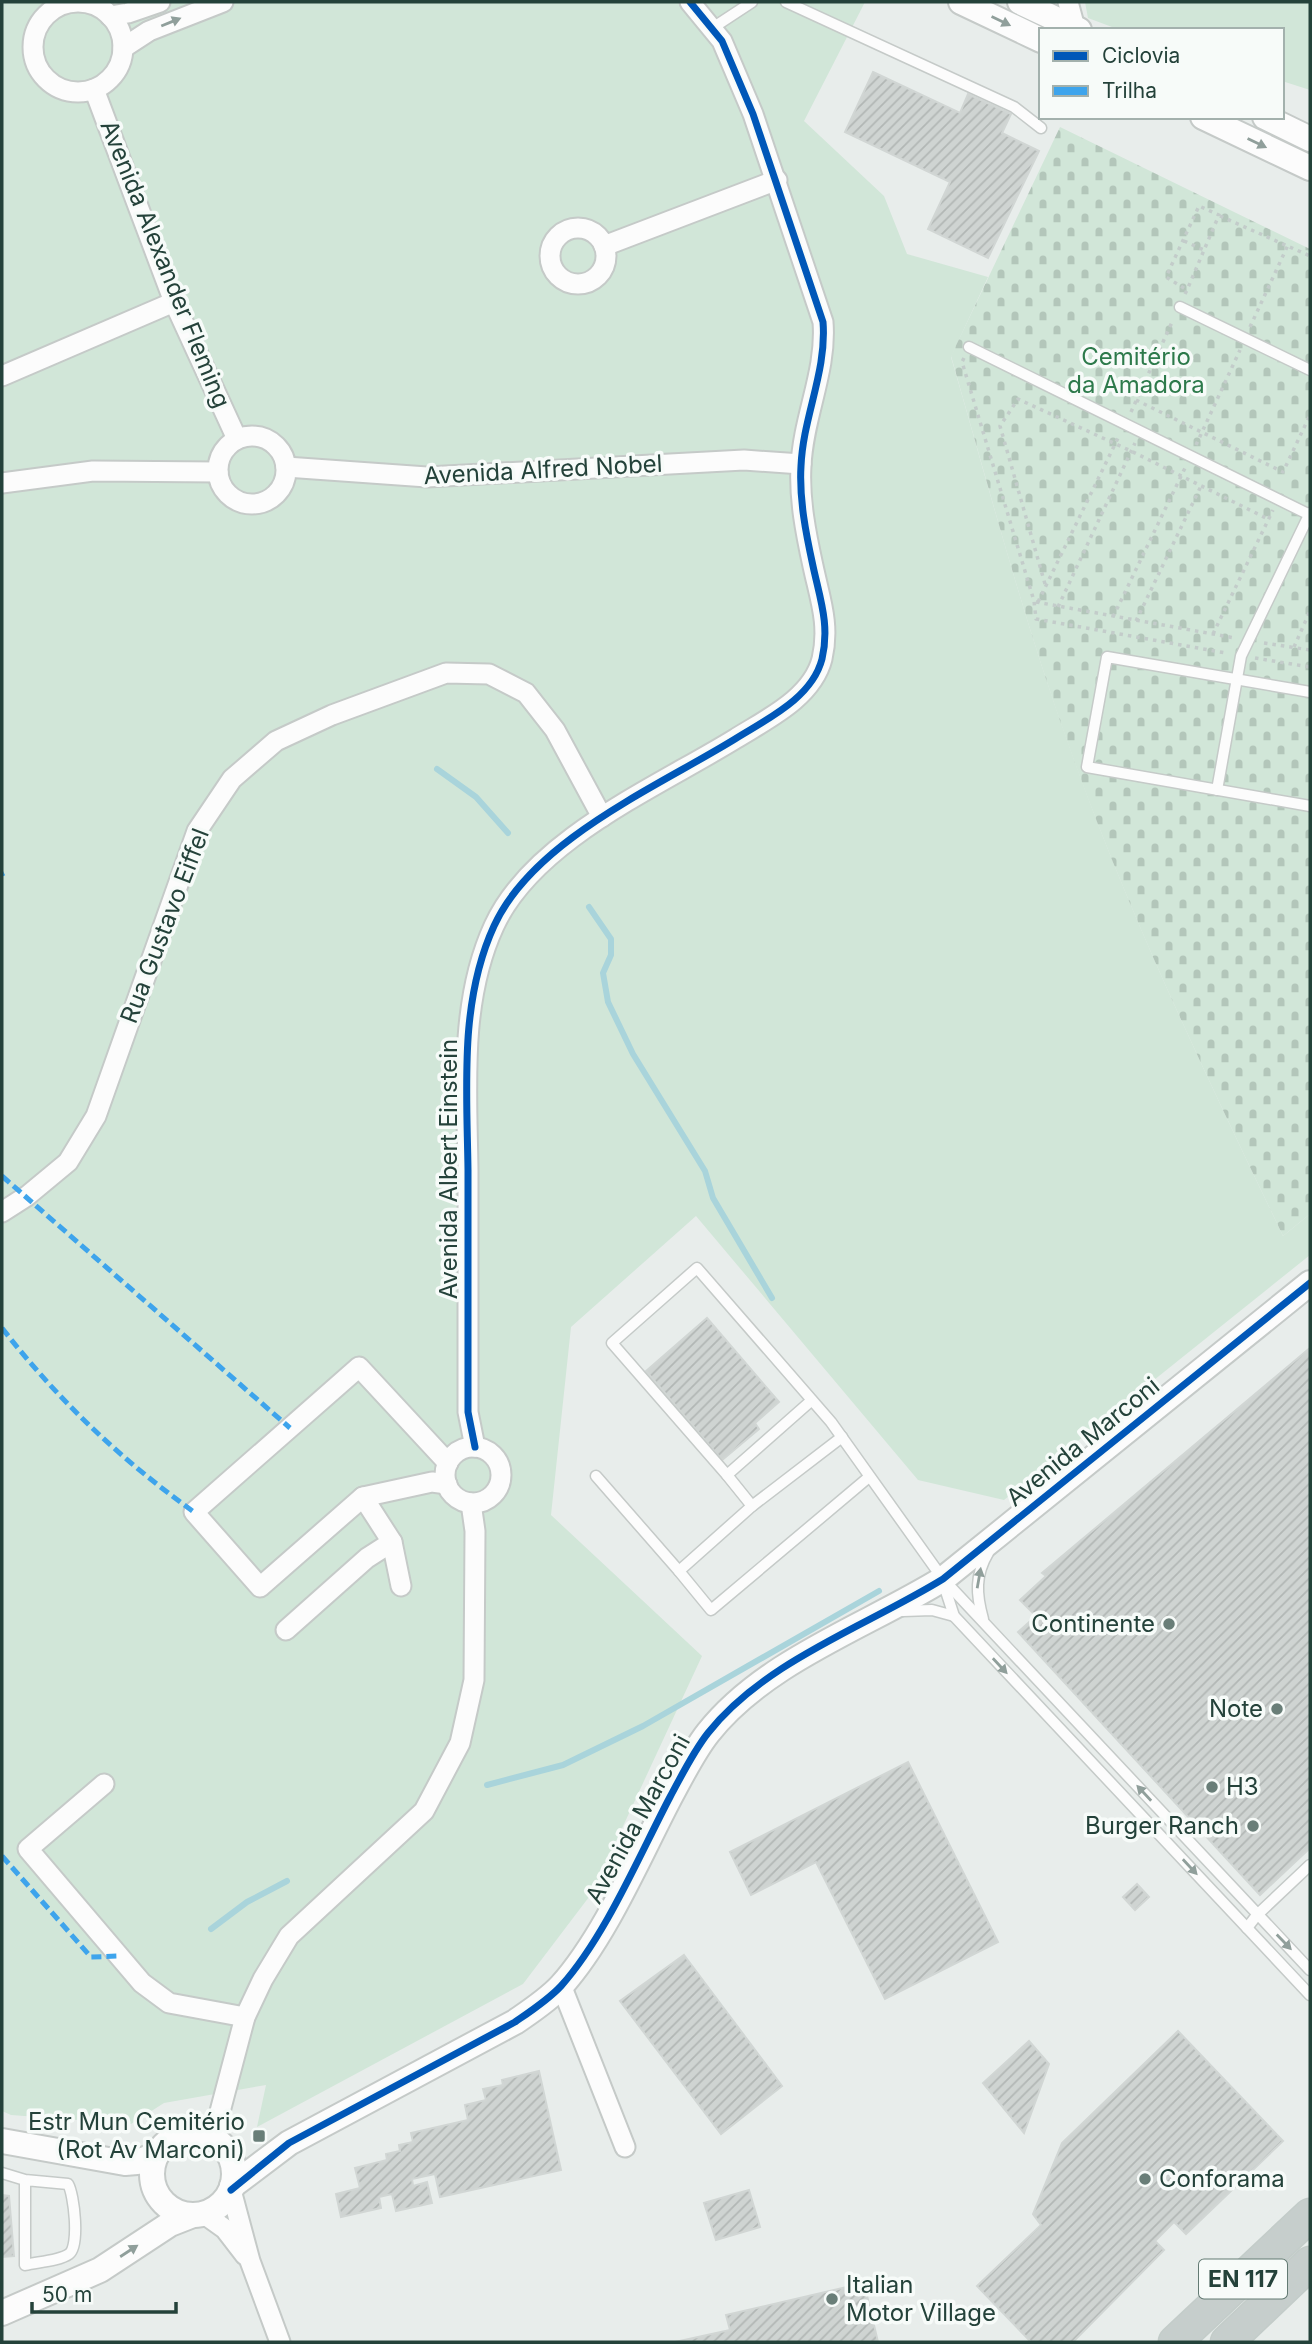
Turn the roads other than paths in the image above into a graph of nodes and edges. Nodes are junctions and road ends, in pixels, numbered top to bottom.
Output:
1 (160, 2) edge
2 (223, 2) edge
3 (690, 2) edge
4 (752, 2) edge
5 (786, 2) edge
6 (961, 2) edge
7 (1020, 2) edge
8 (1068, 2) edge
9 (60, 4) edge
10 (110, 16) junction
11 (713, 27) junction
12 (1075, 28) edge
13 (1077, 28) edge
14 (1039, 39) edge
15 (122, 48) junction
16 (94, 89) junction
17 (1284, 116) edge
18 (1207, 119) edge
19 (1269, 119) edge
20 (1310, 120) edge
21 (1041, 128) dead end
22 (1310, 139) edge
23 (1310, 168) edge
24 (777, 180) junction
25 (604, 246) dead end
26 (174, 302) junction
27 (1180, 307) road end
28 (969, 347) road end
29 (1310, 370) edge
30 (2, 376) edge
31 (237, 439) junction
32 (801, 464) junction
33 (286, 467) junction
34 (218, 472) junction
35 (2, 483) edge
36 (1310, 514) edge
37 (1236, 679) junction
38 (1310, 692) edge
39 (1217, 790) junction
40 (1310, 805) edge
41 (602, 817) junction
42 (2, 1212) edge
43 (1310, 1283) edge
44 (812, 1400) junction
45 (842, 1437) junction
46 (474, 1447) junction
47 (448, 1463) junction
48 (727, 1475) junction
49 (596, 1476) dead end
50 (869, 1477) junction
51 (447, 1484) junction
52 (363, 1497) junction
53 (471, 1503) junction
54 (752, 1506) junction
55 (998, 1536) junction
56 (393, 1542) junction
57 (679, 1571) junction
58 (943, 1579) junction
59 (401, 1586) dead end
60 (890, 1611) junction
61 (954, 1616) junction
62 (985, 1622) junction
63 (286, 1630) dead end
64 (104, 1784) dead end
65 (1310, 1865) edge
66 (1257, 1915) junction
67 (1247, 1928) junction
68 (1310, 1970) edge
69 (561, 1985) junction
70 (1310, 1995) edge
71 (245, 2017) junction
72 (2, 2141) edge
73 (220, 2143) junction
74 (289, 2143) junction
75 (625, 2147) dead end
76 (156, 2155) junction
77 (2, 2173) edge
78 (24, 2180) junction
79 (232, 2188) junction
80 (198, 2215) junction
81 (1310, 2215) edge
82 (250, 2261) junction
83 (1310, 2263) edge
84 (2, 2313) edge
85 (280, 2342) edge
86 (1175, 2342) edge
87 (1227, 2342) edge

1 - 10 street
15 -> 2 street
3 - 11 street, Avenida Albert Einstein
4 - 11 lane
5 - 21 lane
6 -> 14 street
7 - 12 street
8 - 13 street
9 - 10 street
9 - 16 street
10 - 15 street
11 - 24 street, Avenida Albert Einstein
15 - 16 street
16 - 26 street, Avenida Alexander Fleming
17 - 20 street
18 -> 23 street
19 - 22 street
24 - 25 street
24 - 32 street, Avenida Albert Einstein
26 - 30 street
26 - 31 street, Avenida Alexander Fleming
27 - 29 lane
28 - 36 lane
31 - 33 street
31 - 34 street
32 - 33 street, Avenida Alfred Nobel
32 - 41 street, Avenida Albert Einstein
33 - 34 street
34 - 35 street
36 - 37 lane
37 - 38 lane
37 - 39 lane
37 - 39 lane
39 - 40 lane
41 - 42 street, Rua Gustavo Eiffel
41 - 46 street, Avenida Albert Einstein
43 - 55 street, Avenida Marconi
44 - 45 lane
44 - 48 lane
44 - 48 lane
45 - 50 lane
45 - 54 lane
46 - 47 street
46 - 53 street
47 - 51 street
47 - 52 street
48 - 54 lane
49 - 57 lane
50 - 57 lane
50 - 58 lane
51 - 52 street
51 - 53 street
52 - 56 street
53 - 71 street
54 - 57 lane
55 - 58 street, Avenida Marconi
62 -> 55 lane
56 - 59 street
56 - 63 street
58 - 60 street, Avenida Marconi
58 - 61 lane
58 - 62 lane
60 - 61 lane
60 - 69 street, Avenida Marconi
61 -> 67 lane
66 -> 62 lane
64 - 71 street
65 - 66 lane
66 - 67 lane
66 -> 68 lane
67 - 70 lane
69 - 74 street, Avenida Marconi
69 - 75 street
71 - 73 street
72 - 76 street
73 - 74 street, Avenida Marconi
73 - 76 street
73 - 79 street
74 - 79 street, Avenida Marconi
76 - 80 street
77 - 78 lane
78 - 78 lane
79 - 80 street
79 - 82 street
80 - 82 street
84 -> 80 street
81 - 86 highway, EN 117
82 - 85 street
83 - 87 highway, EN 117

